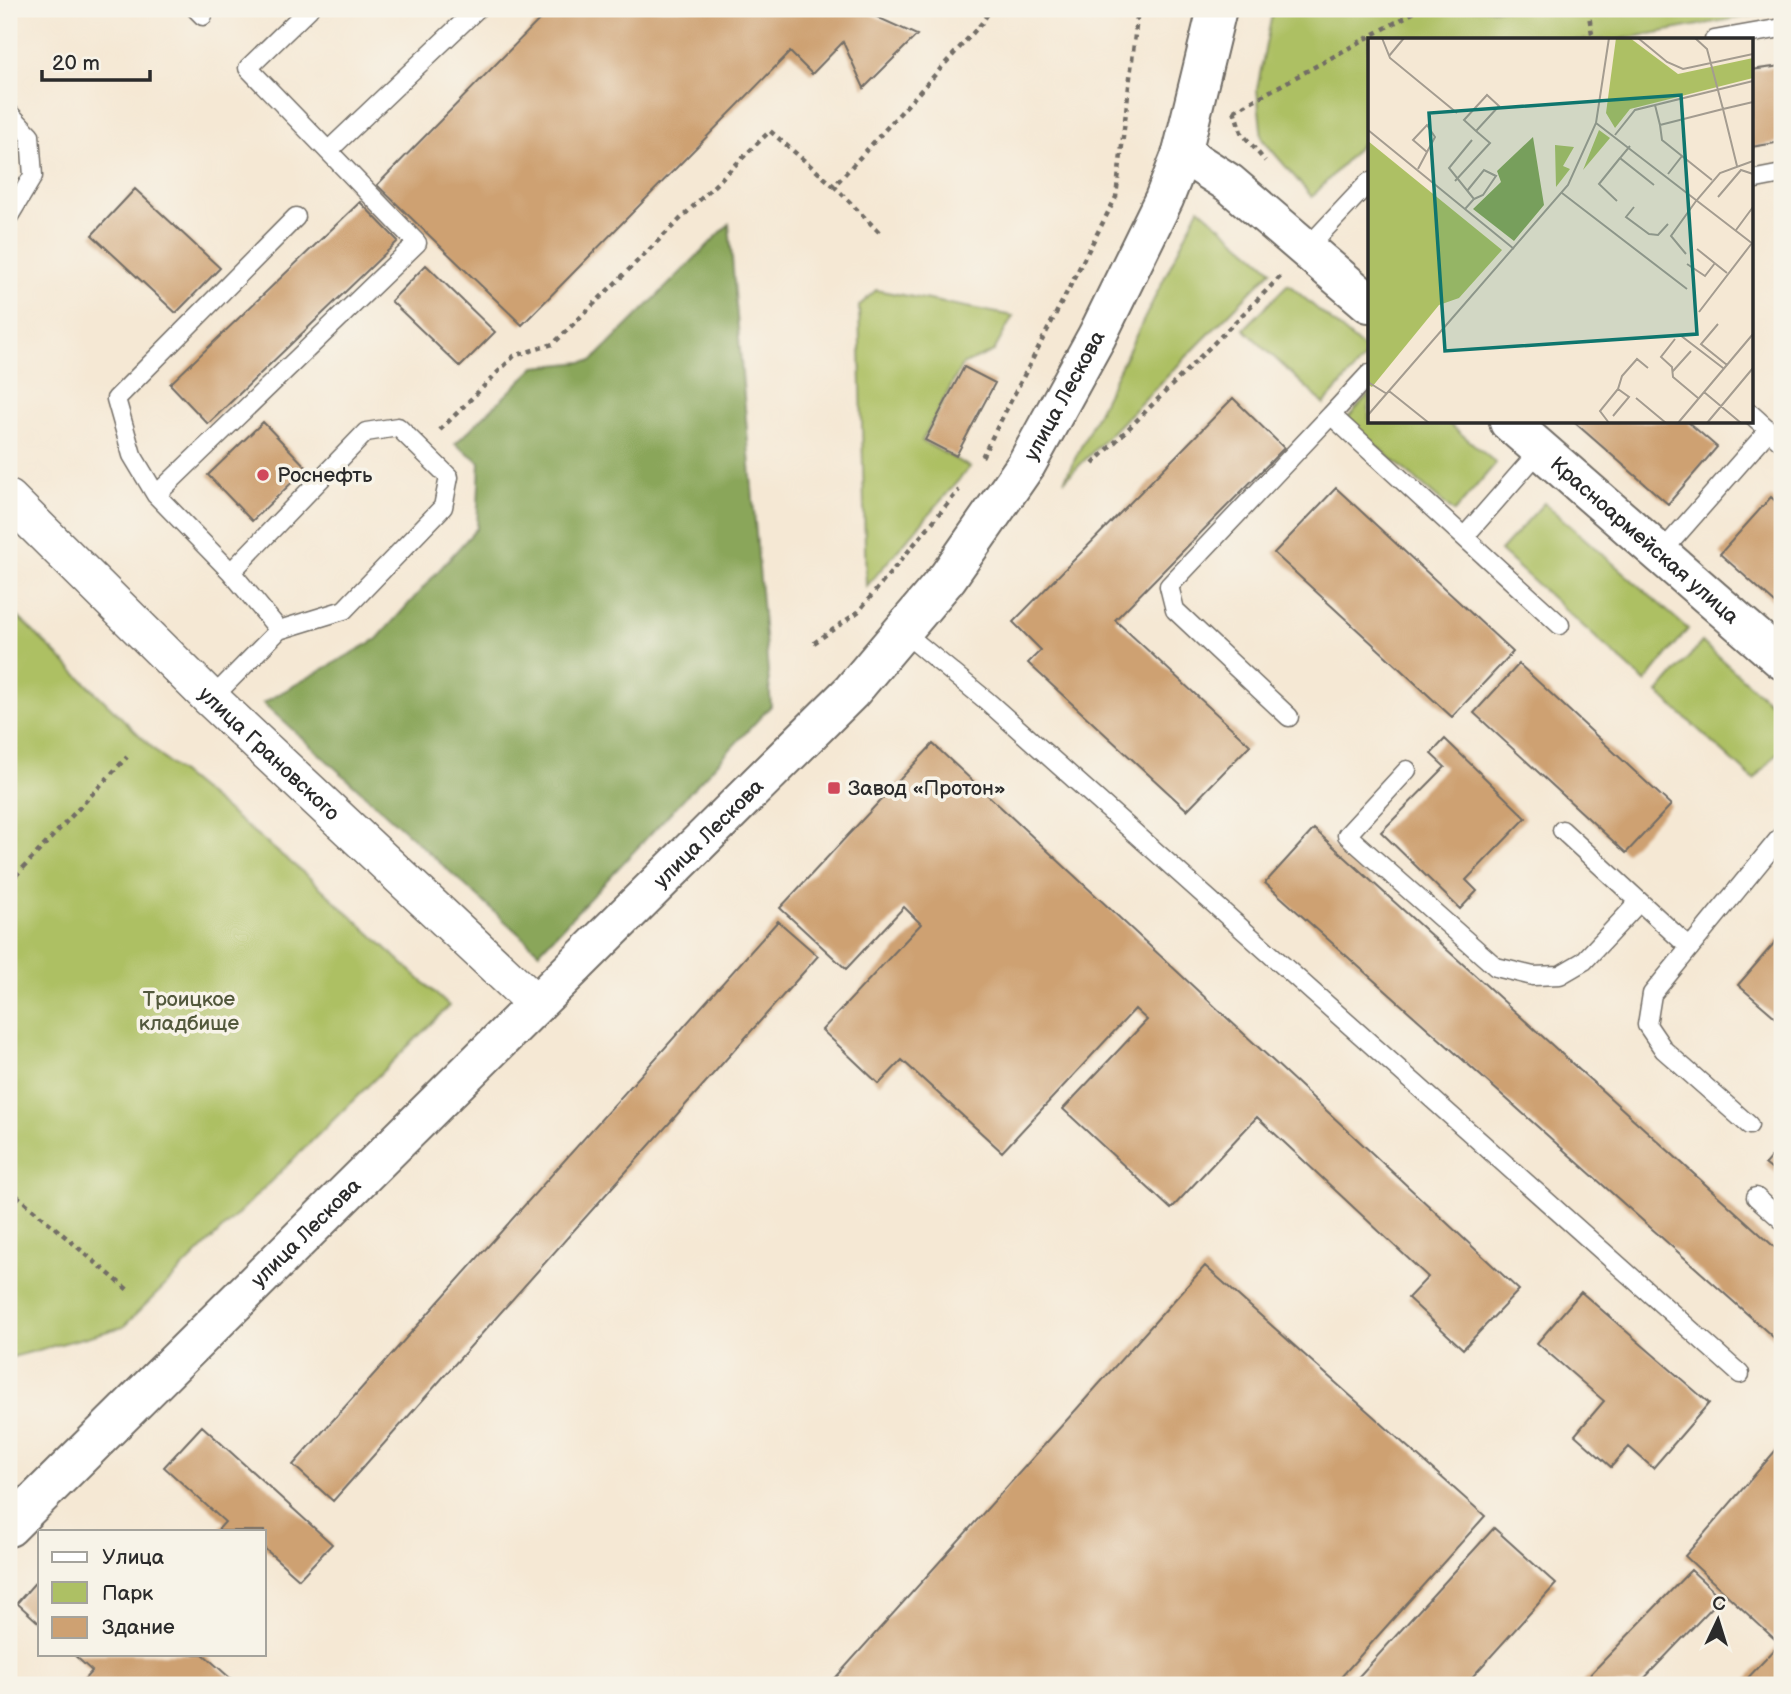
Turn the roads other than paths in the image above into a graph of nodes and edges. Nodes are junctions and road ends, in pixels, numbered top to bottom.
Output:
1 (309, 9) edge
2 (477, 9) edge
3 (1217, 9) edge
4 (1782, 28) edge
5 (1725, 38) edge
6 (9, 113) edge
7 (328, 150) junction
8 (1182, 153) junction
9 (1782, 174) edge
10 (1752, 180) edge
11 (1368, 183) edge
12 (9, 216) edge
13 (296, 217) dead end
14 (1296, 259) junction
15 (1368, 302) edge
16 (1368, 375) edge
17 (1331, 415) junction
18 (1752, 415) edge
19 (1511, 424) edge
20 (1776, 436) edge
21 (1541, 449) junction
22 (156, 495) junction
23 (9, 499) edge
24 (1464, 537) junction
25 (1660, 554) junction
26 (231, 572) junction
27 (1560, 625) dead end
28 (279, 630) junction
29 (902, 631) junction
30 (1782, 660) edge
31 (211, 699) junction
32 (1289, 717) dead end
33 (1407, 770) dead end
34 (1562, 831) dead end
35 (1782, 835) edge
36 (1639, 902) junction
37 (1690, 948) junction
38 (535, 1003) junction
39 (1749, 1125) dead end
40 (1756, 1197) dead end
41 (1782, 1220) edge
42 (1740, 1374) dead end
43 (9, 1527) edge

1 - 7 lane
2 - 7 lane
3 - 8 main road, улица Лескова
4 - 5 lane
6 - 12 lane
7 - 22 lane
8 - 14 main road
8 - 29 main road, улица Лескова
9 - 10 lane
11 - 14 lane
13 - 22 lane
14 - 15 main road
16 - 17 lane
17 - 24 lane
17 - 32 lane
18 - 20 lane
19 - 21 main road, Красноармейская улица
20 - 25 lane
21 - 24 lane
21 - 25 main road, Красноармейская улица
22 - 26 lane
23 - 31 street, улица Грановского
24 - 27 lane
25 - 30 main road, Красноармейская улица
26 - 28 lane
26 - 28 lane
28 - 31 lane
29 - 38 main road, улица Лескова
29 - 42 lane
31 - 38 street, улица Грановского
33 - 36 lane
34 - 36 lane
35 - 37 lane
36 - 37 lane
37 - 39 lane
38 - 43 main road, улица Лескова
40 - 41 lane

